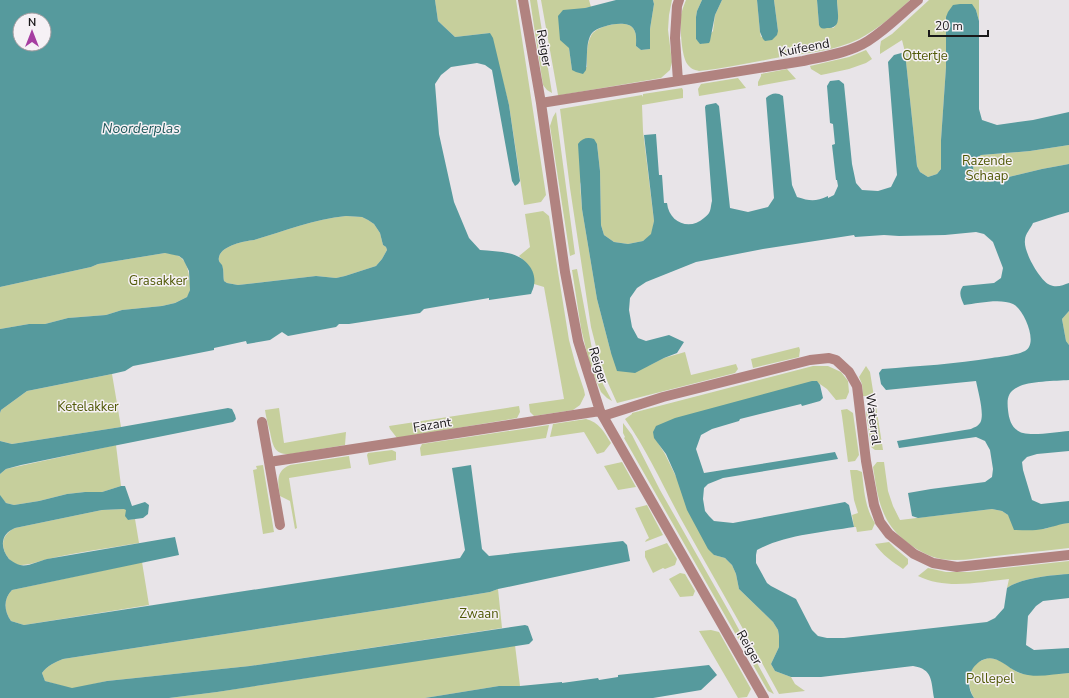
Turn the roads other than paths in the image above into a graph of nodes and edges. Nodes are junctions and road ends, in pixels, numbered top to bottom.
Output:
1 (523, 0) edge
2 (679, 0) edge
3 (918, 0) edge
4 (678, 81) junction
5 (541, 103) junction
6 (601, 414) junction
7 (262, 422) dead end
8 (269, 462) junction
9 (280, 525) dead end
10 (1069, 555) edge
11 (764, 698) edge

1 - 5 street, Reiger
2 - 4 street
3 - 4 street, Kuifeend
4 - 5 street, Kuifeend
5 - 6 street, Reiger
6 - 8 street, Fazant
6 - 10 street, Waterral
6 - 11 street, Reiger
7 - 8 street
8 - 9 street

